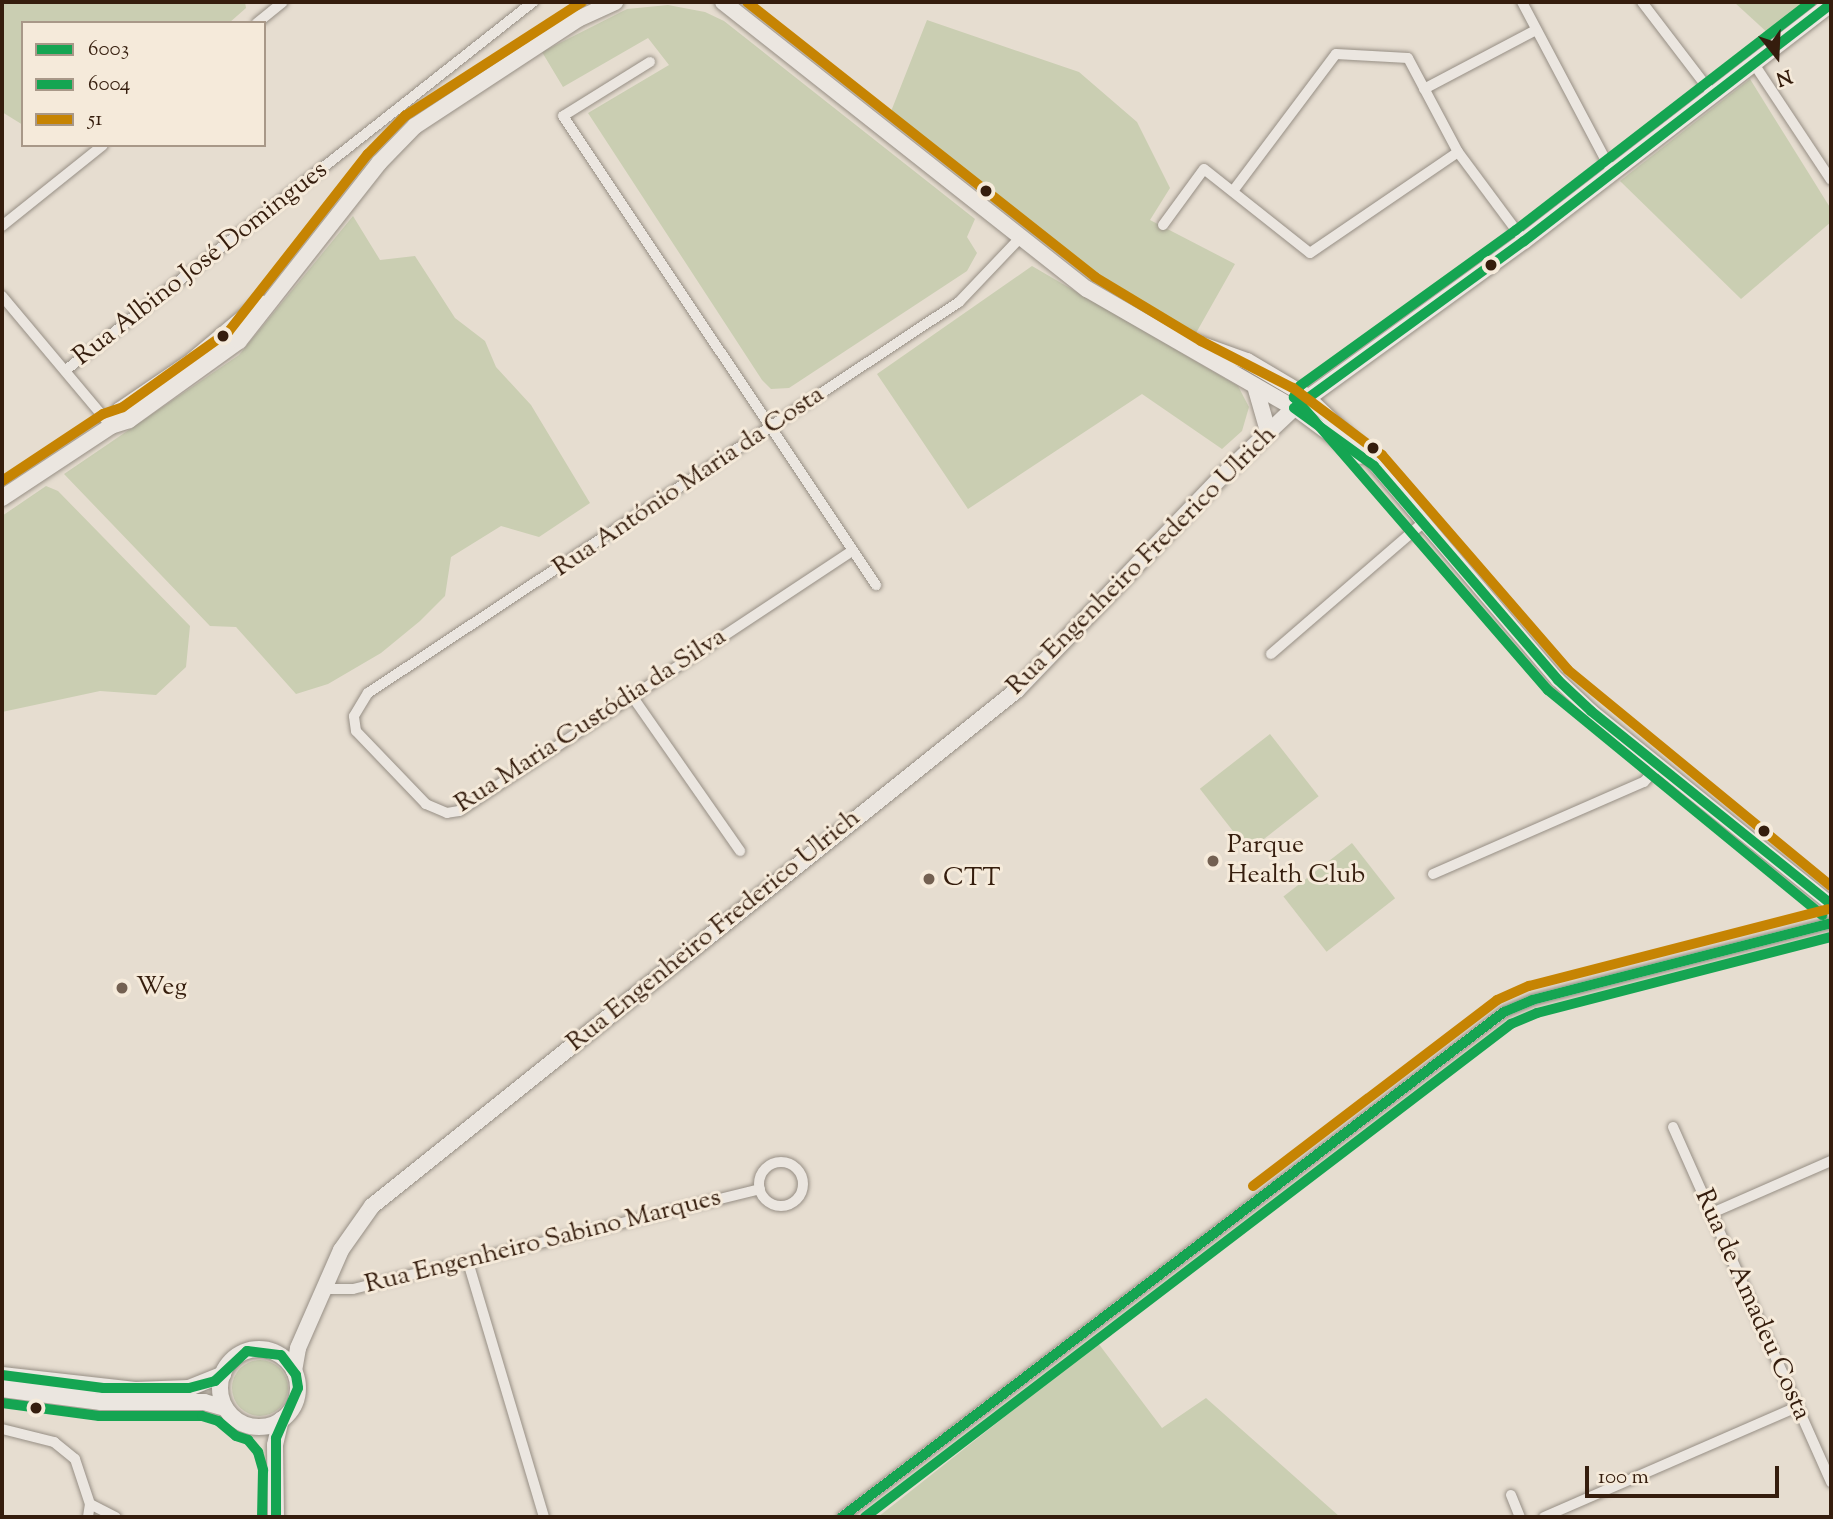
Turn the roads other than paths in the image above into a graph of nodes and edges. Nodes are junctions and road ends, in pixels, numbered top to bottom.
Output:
1 (283, 2) edge
2 (533, 2) edge
3 (596, 2) edge
4 (615, 2) edge
5 (711, 2) edge
6 (1522, 2) edge
7 (1642, 2) edge
8 (1831, 4) edge
9 (728, 5) edge
10 (578, 19) junction
11 (259, 21) edge
12 (1536, 30) junction
13 (650, 62) dead end
14 (1754, 64) junction
15 (1424, 89) junction
16 (1713, 95) junction
17 (101, 147) edge
18 (1458, 152) junction
19 (1613, 174) junction
20 (1831, 180) edge
21 (1233, 191) junction
22 (1163, 225) dead end
23 (2, 226) edge
24 (1019, 239) junction
25 (1524, 241) junction
26 (2, 296) edge
27 (1159, 330) junction
28 (66, 370) junction
29 (1255, 386) junction
30 (1308, 397) junction
31 (1294, 408) junction
32 (111, 426) junction
33 (772, 428) junction
34 (1268, 431) junction
35 (1374, 466) junction
36 (2, 498) edge
37 (1423, 523) junction
38 (852, 551) junction
39 (876, 585) dead end
40 (1271, 654) dead end
41 (632, 696) junction
42 (354, 716) joint
43 (1658, 766) junction
44 (740, 850) dead end
45 (1433, 874) dead end
46 (1831, 904) edge
47 (1831, 923) edge
48 (1673, 1127) dead end
49 (1831, 1161) edge
50 (760, 1189) junction
51 (1712, 1213) junction
52 (468, 1262) junction
53 (325, 1289) junction
54 (311, 1325) junction
55 (258, 1349) junction
56 (293, 1371) junction
57 (223, 1374) junction
58 (2, 1375) edge
59 (2, 1389) edge
60 (1797, 1407) junction
61 (225, 1408) junction
62 (281, 1420) junction
63 (256, 1427) junction
64 (2, 1429) edge
65 (276, 1459) junction
66 (1831, 1482) edge
67 (1511, 1495) dead end
68 (90, 1503) junction
69 (88, 1517) edge
70 (116, 1517) edge
71 (276, 1517) edge
72 (544, 1517) edge
73 (842, 1517) edge
74 (1520, 1517) edge
75 (1544, 1517) edge

1 - 11 street
2 - 28 street, Rua Albino José Domingues
3 - 10 main road
4 - 10 main road
5 - 9 main road
6 - 12 street
7 - 16 street
8 - 14 main road, Rua Engenheiro Frederico Ulrich
9 - 24 main road
10 - 32 main road
12 - 15 street
12 - 19 street
13 - 33 street
14 - 16 main road, Rua Engenheiro Frederico Ulrich
14 - 20 street
15 - 18 street
15 - 21 street
16 - 19 main road, Rua Engenheiro Frederico Ulrich
17 - 23 street
18 - 21 street
18 - 25 street
19 - 25 main road, Rua Engenheiro Frederico Ulrich
21 - 22 street
24 - 27 main road
24 - 33 street, Rua António Maria da Costa
25 - 30 main road, Rua Engenheiro Frederico Ulrich
26 - 28 street, Rua Albino José Domingues
27 - 29 main road
27 - 30 main road
28 - 32 street, Rua Albino José Domingues
29 - 31 main road
29 - 34 main road
30 - 31 main road, Rua Engenheiro Frederico Ulrich
30 - 35 street
31 - 34 main road, Rua Engenheiro Frederico Ulrich
31 - 35 street
32 - 36 main road
33 - 38 street
33 - 42 street, Rua António Maria da Costa
34 - 53 main road, Rua Engenheiro Frederico Ulrich
35 - 37 street
37 - 40 street
37 - 43 street
38 - 39 street
38 - 41 street, Rua Maria Custódia da Silva
41 - 42 street, Rua Maria Custódia da Silva
41 - 44 street
43 - 45 street
43 - 46 street
47 - 73 street
48 - 51 street, Rua de Amadeu Costa
49 - 51 street
50 - 50 street
50 - 52 street, Rua Engenheiro Sabino Marques
51 - 60 street, Rua de Amadeu Costa
52 - 53 street, Rua Engenheiro Sabino Marques
52 - 72 street
53 - 54 main road, Rua Engenheiro Frederico Ulrich
54 - 55 main road
54 - 56 main road, Rua Engenheiro Frederico Ulrich
55 - 56 main road
55 - 57 main road
56 - 62 main road
57 - 58 main road
57 - 61 main road
59 - 61 main road
60 - 66 street, Rua de Amadeu Costa
60 - 75 street
61 - 63 main road
62 - 63 main road
62 - 65 main road
63 - 65 main road
64 - 68 street
65 - 71 main road
67 - 74 street
68 - 69 street
68 - 70 street

